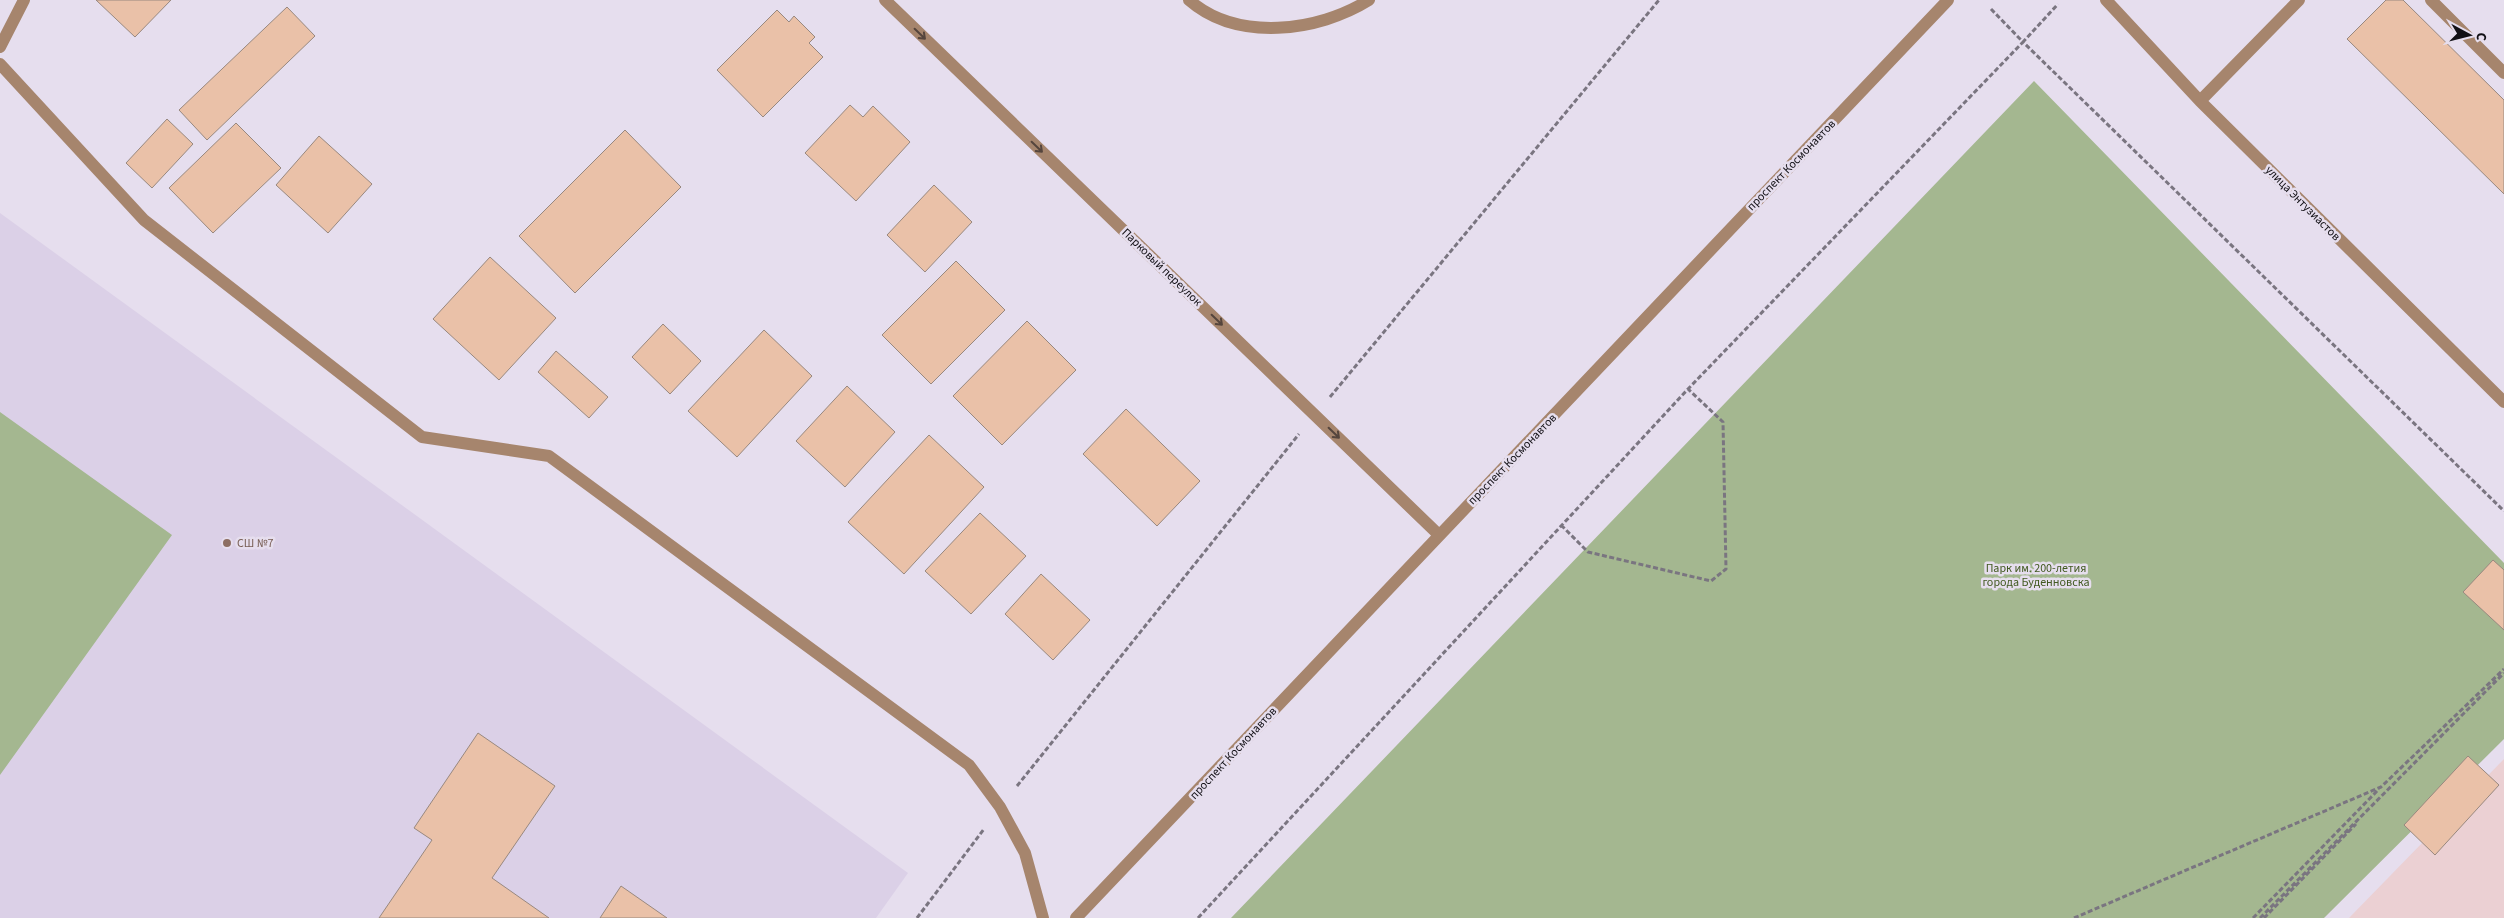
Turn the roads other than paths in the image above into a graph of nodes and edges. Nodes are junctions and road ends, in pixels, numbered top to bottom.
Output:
1 (24, 0) edge
2 (885, 0) edge
3 (1188, 0) edge
4 (1369, 0) edge
5 (1948, 0) edge
6 (2106, 0) edge
7 (2298, 0) edge
8 (2431, 0) edge
9 (0, 47) edge
10 (0, 64) edge
11 (2504, 73) edge
12 (2200, 101) junction
13 (2504, 402) edge
14 (1439, 535) junction
15 (1043, 918) edge
16 (1076, 918) edge

1 - 9 street
2 -> 14 street, Парковый переулок
3 - 4 street
5 - 14 street, проспект Космонавтов
6 - 12 street, улица Энтузиастов
7 - 12 street
8 - 11 street
10 - 15 street
12 - 13 street, улица Энтузиастов
14 - 16 street, проспект Космонавтов

